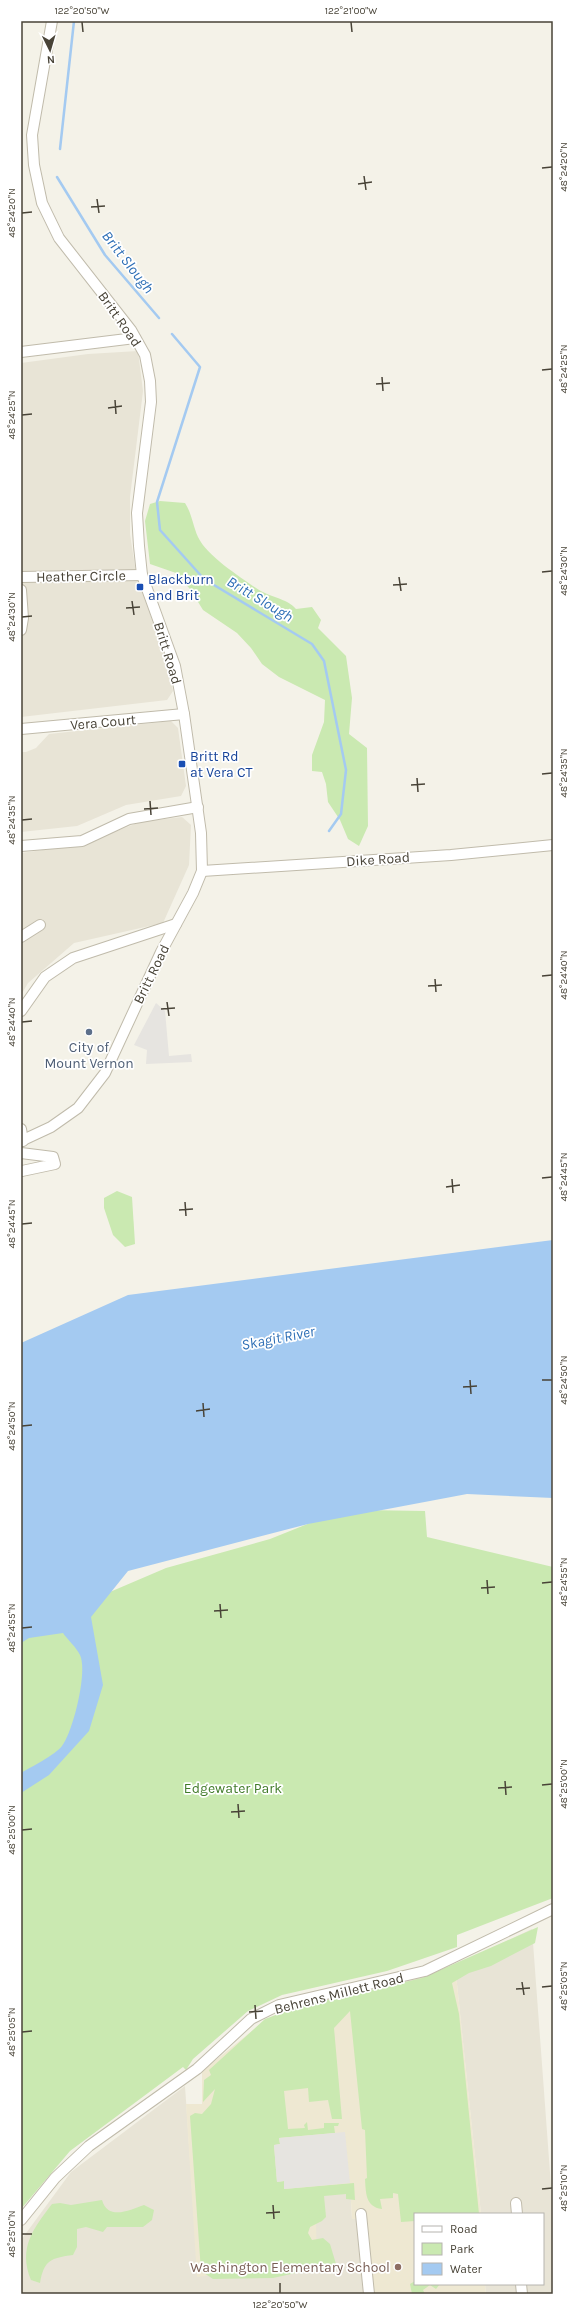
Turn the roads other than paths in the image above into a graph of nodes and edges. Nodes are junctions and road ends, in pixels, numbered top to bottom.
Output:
1 (52, 21) edge
2 (135, 338) junction
3 (21, 352) edge
4 (142, 575) junction
5 (21, 576) edge
6 (21, 590) edge
7 (21, 630) edge
8 (184, 714) junction
9 (21, 729) edge
10 (198, 807) junction
11 (553, 845) edge
12 (21, 846) edge
13 (202, 871) junction
14 (176, 924) junction
15 (40, 925) dead end
16 (21, 937) edge
17 (21, 1011) edge
18 (21, 1129) edge
19 (22, 1141) edge
20 (21, 1153) edge
21 (22, 1171) edge
22 (553, 1909) edge
23 (516, 2203) dead end
24 (517, 2213) edge
25 (362, 2214) dead end
26 (21, 2220) edge
27 (369, 2294) edge

1 - 2 street, Britt Road
2 - 3 street
2 - 4 street, Britt Road
4 - 5 street, Heather Circle
4 - 8 street, Britt Road
6 - 7 street, Heather Circle
8 - 9 street, Vera Court
8 - 10 street, Britt Road
10 - 12 street
10 - 13 street, Britt Road
11 - 13 street, Dike Road
13 - 14 street, Britt Road
14 - 17 street
14 - 19 street, Britt Road
15 - 16 street
18 - 19 street
20 - 21 street
22 - 26 street, Behrens Millett Road
23 - 24 street
25 - 27 street

